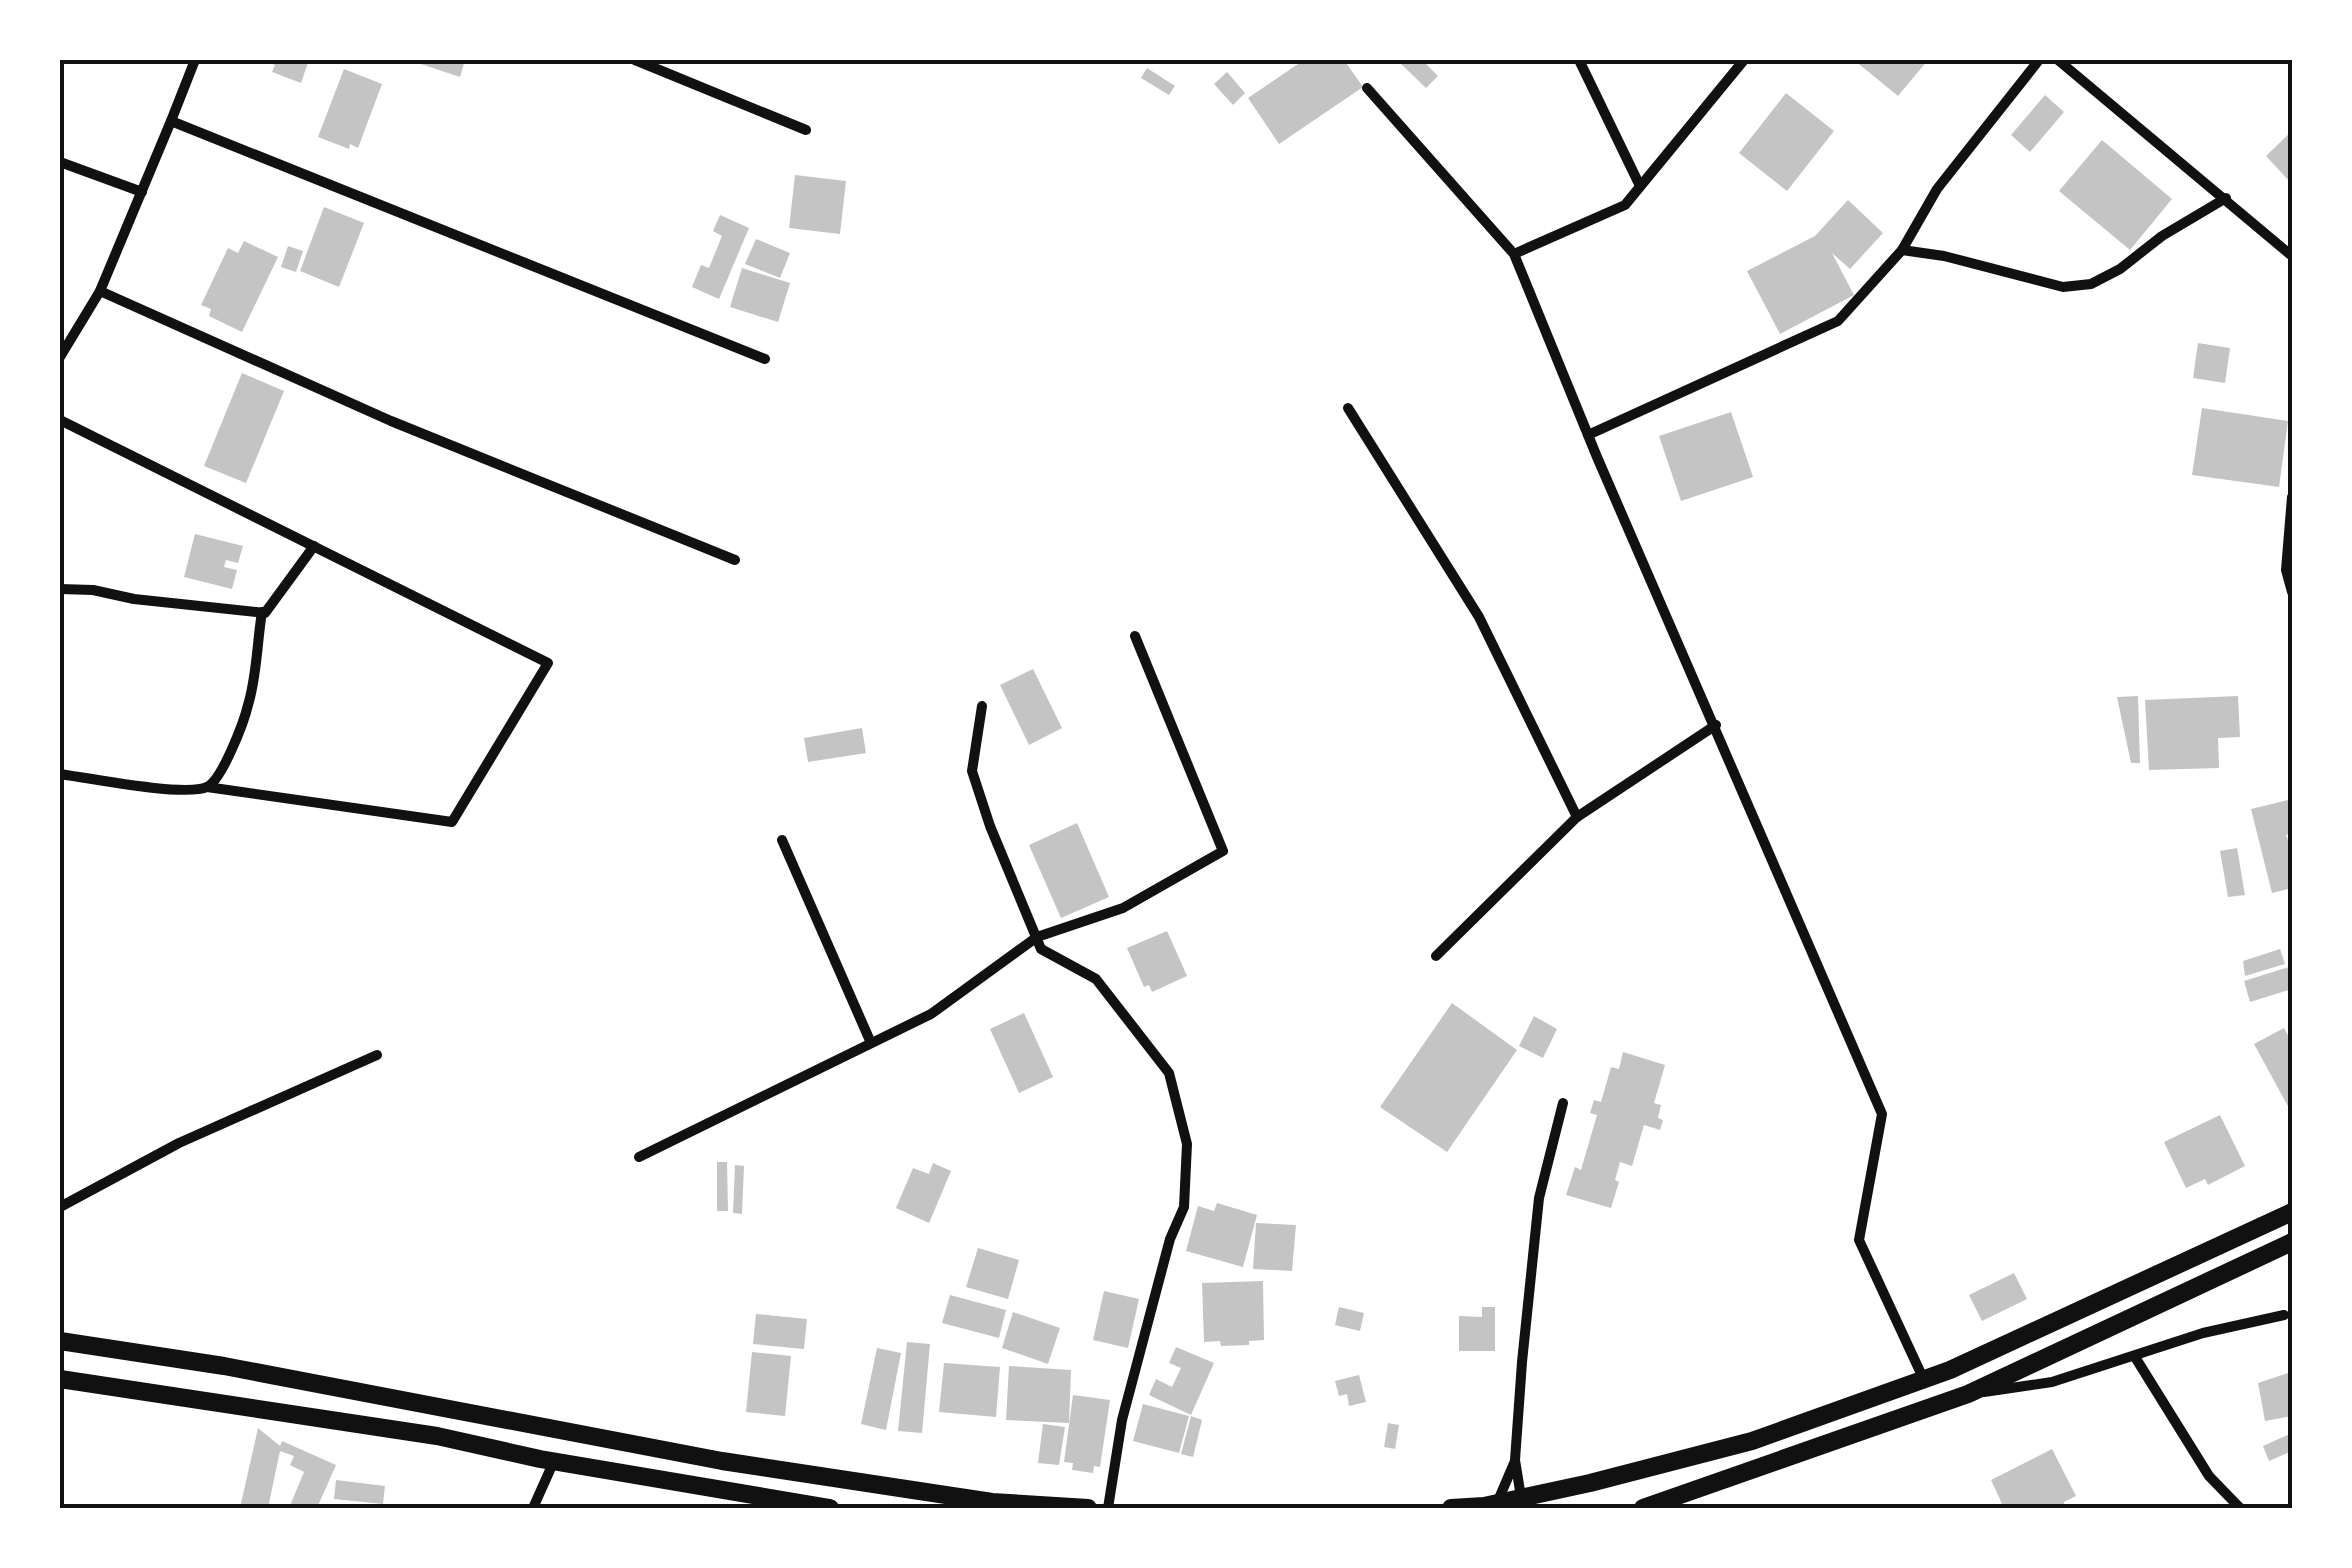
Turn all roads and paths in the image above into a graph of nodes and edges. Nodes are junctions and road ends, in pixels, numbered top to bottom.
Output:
1 (195, 60) edge
2 (635, 60) edge
3 (1579, 60) edge
4 (1744, 60) edge
5 (2039, 60) edge
6 (2058, 60) edge
7 (1367, 88) dead end
8 (171, 122) junction
9 (806, 130) dead end
10 (60, 162) edge
11 (1640, 186) junction
12 (142, 192) junction
13 (2226, 198) junction
14 (1902, 250) junction
15 (1514, 254) junction
16 (2292, 256) edge
17 (100, 290) junction
18 (60, 357) edge
19 (766, 359) dead end
20 (1348, 408) dead end
21 (60, 420) edge
22 (1588, 435) junction
23 (2292, 497) edge
24 (314, 546) junction
25 (735, 560) dead end
26 (2289, 570) edge
27 (60, 589) edge
28 (2292, 592) edge
29 (262, 612) junction
30 (1135, 636) dead end
31 (982, 706) dead end
32 (1716, 725) junction
33 (60, 774) edge
34 (207, 787) junction
35 (1578, 817) junction
36 (782, 840) dead end
37 (1037, 937) junction
38 (1436, 956) dead end
39 (871, 1043) junction
40 (377, 1055) dead end
41 (1562, 1103) dead end
42 (639, 1157) dead end
43 (60, 1207) edge
44 (2292, 1212) edge
45 (2292, 1242) edge
46 (2284, 1315) dead end
47 (60, 1341) edge
48 (2135, 1356) junction
49 (60, 1378) edge
50 (1924, 1380) junction
51 (1968, 1394) junction
52 (1515, 1460) junction
53 (554, 1461) junction
54 (1521, 1498) junction
55 (1498, 1502) junction
56 (533, 1508) edge
57 (830, 1508) edge
58 (1088, 1508) edge
59 (1108, 1508) edge
60 (1452, 1508) edge
61 (1643, 1508) edge
62 (2240, 1508) edge

1 - 8 street
2 - 9 street
3 - 11 street
4 - 11 street
5 - 14 street
6 - 13 street
7 - 15 street
8 - 12 street
8 - 19 street
10 - 12 street
11 - 15 street
12 - 17 street
13 - 14 street
13 - 16 street
14 - 22 street
15 - 22 street
17 - 18 street
17 - 25 street
20 - 35 street
21 - 24 street
22 - 32 street
23 - 26 street
24 - 29 street
24 - 34 street
26 - 28 street
27 - 29 street
29 - 34 street
30 - 37 street
31 - 37 street
32 - 35 street
32 - 50 street
33 - 34 street
35 - 38 street
36 - 39 street
37 - 39 street
37 - 59 street
39 - 42 street
40 - 43 street
41 - 52 street
44 - 50 main road
45 - 51 main road
46 - 48 street
47 - 58 main road
48 - 51 street
48 - 62 street
49 - 53 main road
50 - 54 main road
51 - 61 main road
52 - 54 street
52 - 55 street
53 - 56 street
53 - 57 main road
54 - 55 main road
55 - 60 main road

